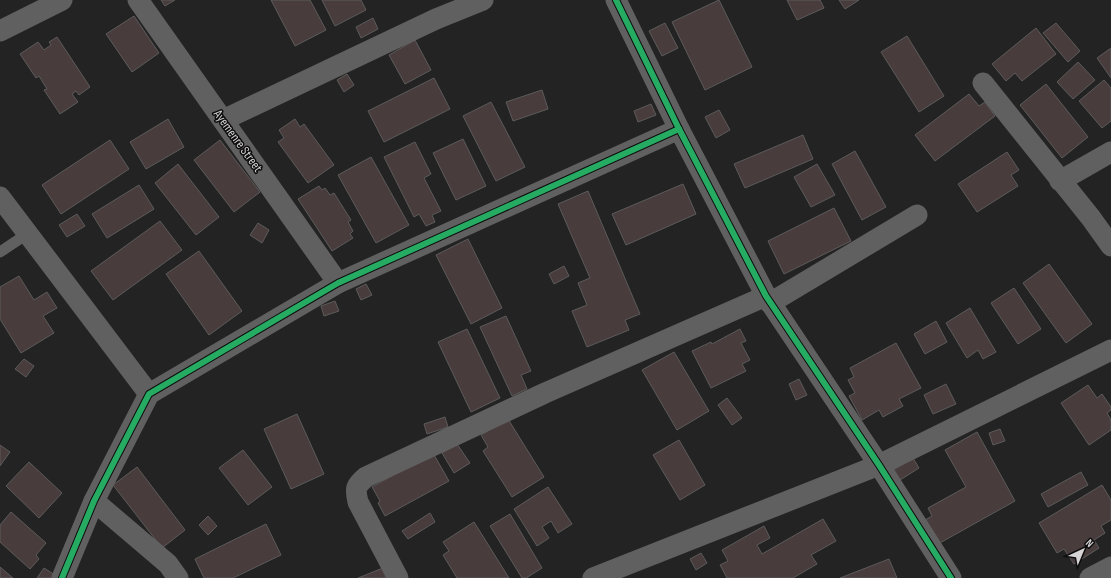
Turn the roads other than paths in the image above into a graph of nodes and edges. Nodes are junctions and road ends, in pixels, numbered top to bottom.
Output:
1 (62, 0) edge
2 (138, 0) edge
3 (484, 0) edge
4 (616, 0) edge
5 (0, 31) edge
6 (983, 83) dead end
7 (223, 120) junction
8 (679, 129) junction
9 (1111, 152) edge
10 (1060, 181) junction
11 (0, 198) edge
12 (917, 215) dead end
13 (27, 234) junction
14 (1111, 246) edge
15 (0, 252) edge
16 (338, 283) junction
17 (768, 299) junction
18 (1111, 350) edge
19 (149, 394) junction
20 (879, 465) junction
21 (94, 502) junction
22 (1111, 567) edge
23 (62, 578) edge
24 (178, 578) edge
25 (398, 578) edge
26 (593, 578) edge
27 (951, 578) edge
28 (1090, 578) edge

1 - 5 street
2 - 7 street, Ayemenre Street
3 - 7 street
4 - 8 street
6 - 10 street
7 - 16 street, Ayemenre Street
8 - 16 street
8 - 17 street
9 - 10 street
10 - 14 street
11 - 13 street
12 - 17 street
13 - 15 lane
13 - 19 street
16 - 19 street
17 - 20 street
17 - 25 street
18 - 20 street
19 - 21 street
20 - 26 street
20 - 27 street
21 - 23 street
21 - 24 street
22 - 28 street

